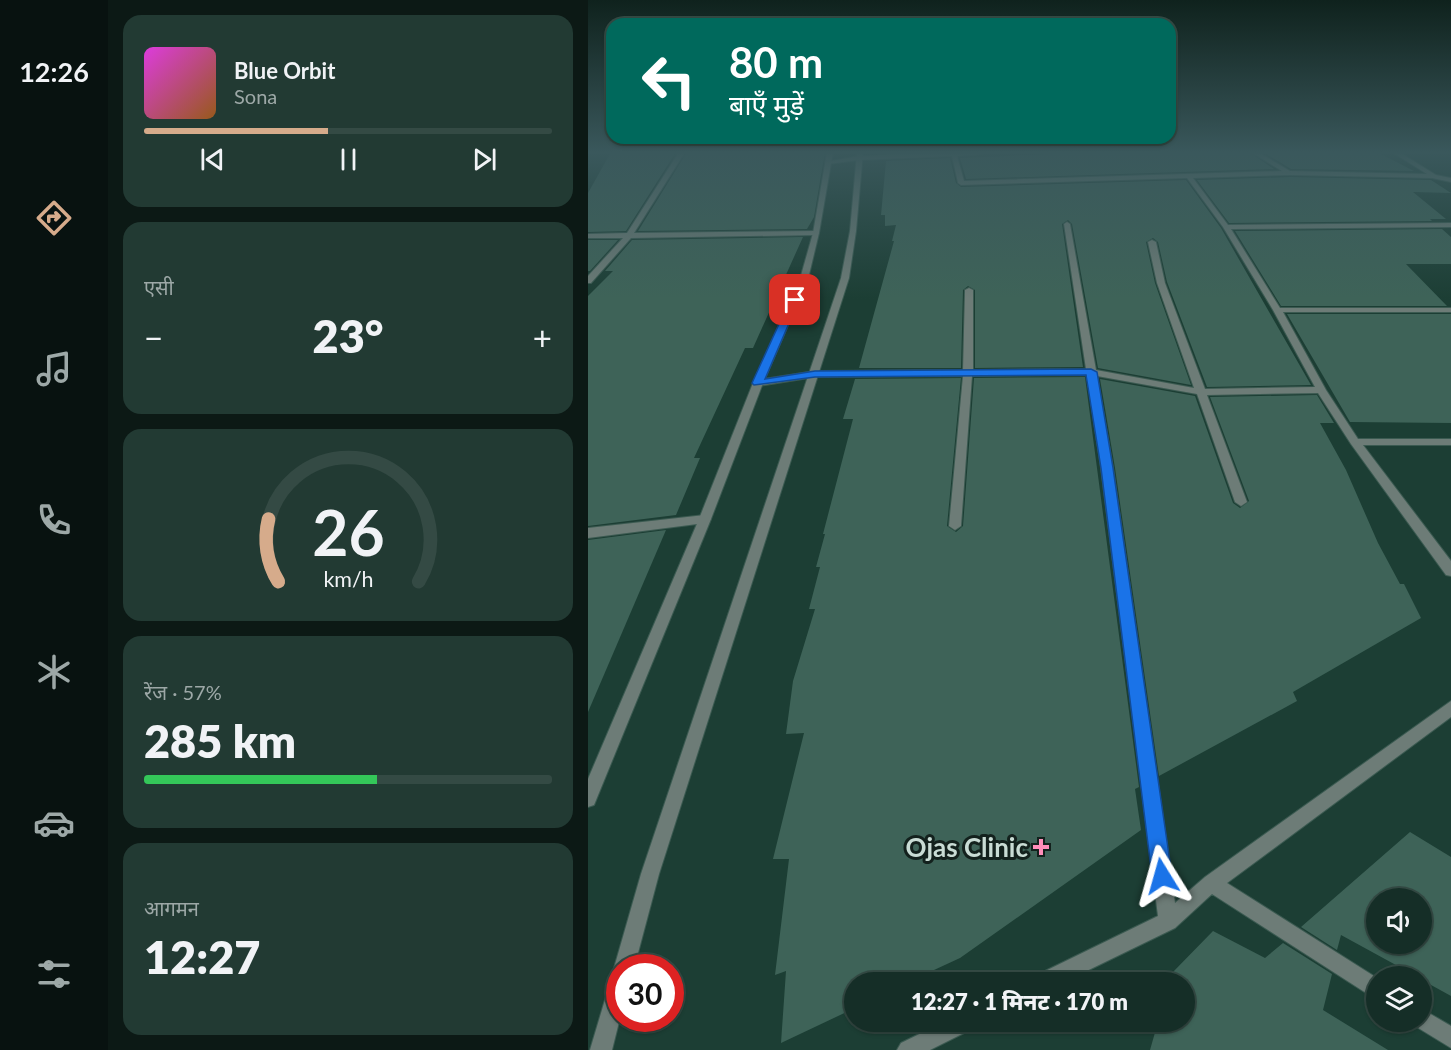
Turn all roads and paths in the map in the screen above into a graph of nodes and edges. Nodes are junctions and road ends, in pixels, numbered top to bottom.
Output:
1 (651, 201) edge
2 (821, 201) edge
3 (855, 201) edge
4 (1207, 201) edge
5 (1067, 224) dead end
6 (1451, 225) edge
7 (1226, 227) junction
8 (816, 233) junction
9 (630, 234) junction
10 (588, 236) edge
11 (1152, 242) dead end
12 (588, 280) edge
13 (969, 291) dead end
14 (1277, 310) junction
15 (1451, 310) edge
16 (1091, 372) junction
17 (968, 373) junction
18 (815, 374) junction
19 (758, 383) junction
20 (1321, 390) junction
21 (1202, 392) junction
22 (1355, 442) junction
23 (1451, 442) edge
24 (1241, 502) dead end
25 (705, 519) junction
26 (955, 526) dead end
27 (588, 532) edge
28 (1451, 571) edge
29 (1451, 708) edge
30 (588, 800) edge
31 (1210, 884) junction
32 (1168, 921) junction
33 (628, 954) edge
34 (1064, 972) edge
35 (1366, 983) edge
36 (1432, 1026) edge
37 (606, 1032) edge
38 (945, 1032) edge
39 (1451, 1038) edge
40 (601, 1050) edge
41 (908, 1050) edge

1 - 9 street
2 - 8 street
3 - 18 street
4 - 7 street
5 - 16 street
6 - 7 street
7 - 14 street
8 - 9 street
8 - 19 street
9 - 10 street
9 - 12 street
11 - 21 street
13 - 17 street
14 - 15 street
14 - 20 street
16 - 17 street
16 - 21 street
16 - 32 street
17 - 18 street
17 - 26 street
18 - 19 street
18 - 33 street
19 - 25 street
20 - 21 street
20 - 22 street
21 - 24 street
22 - 23 street
22 - 28 street
25 - 27 street
25 - 30 street
29 - 31 street
31 - 32 street
31 - 35 street
32 - 34 street
36 - 39 street
37 - 40 street
38 - 41 street

